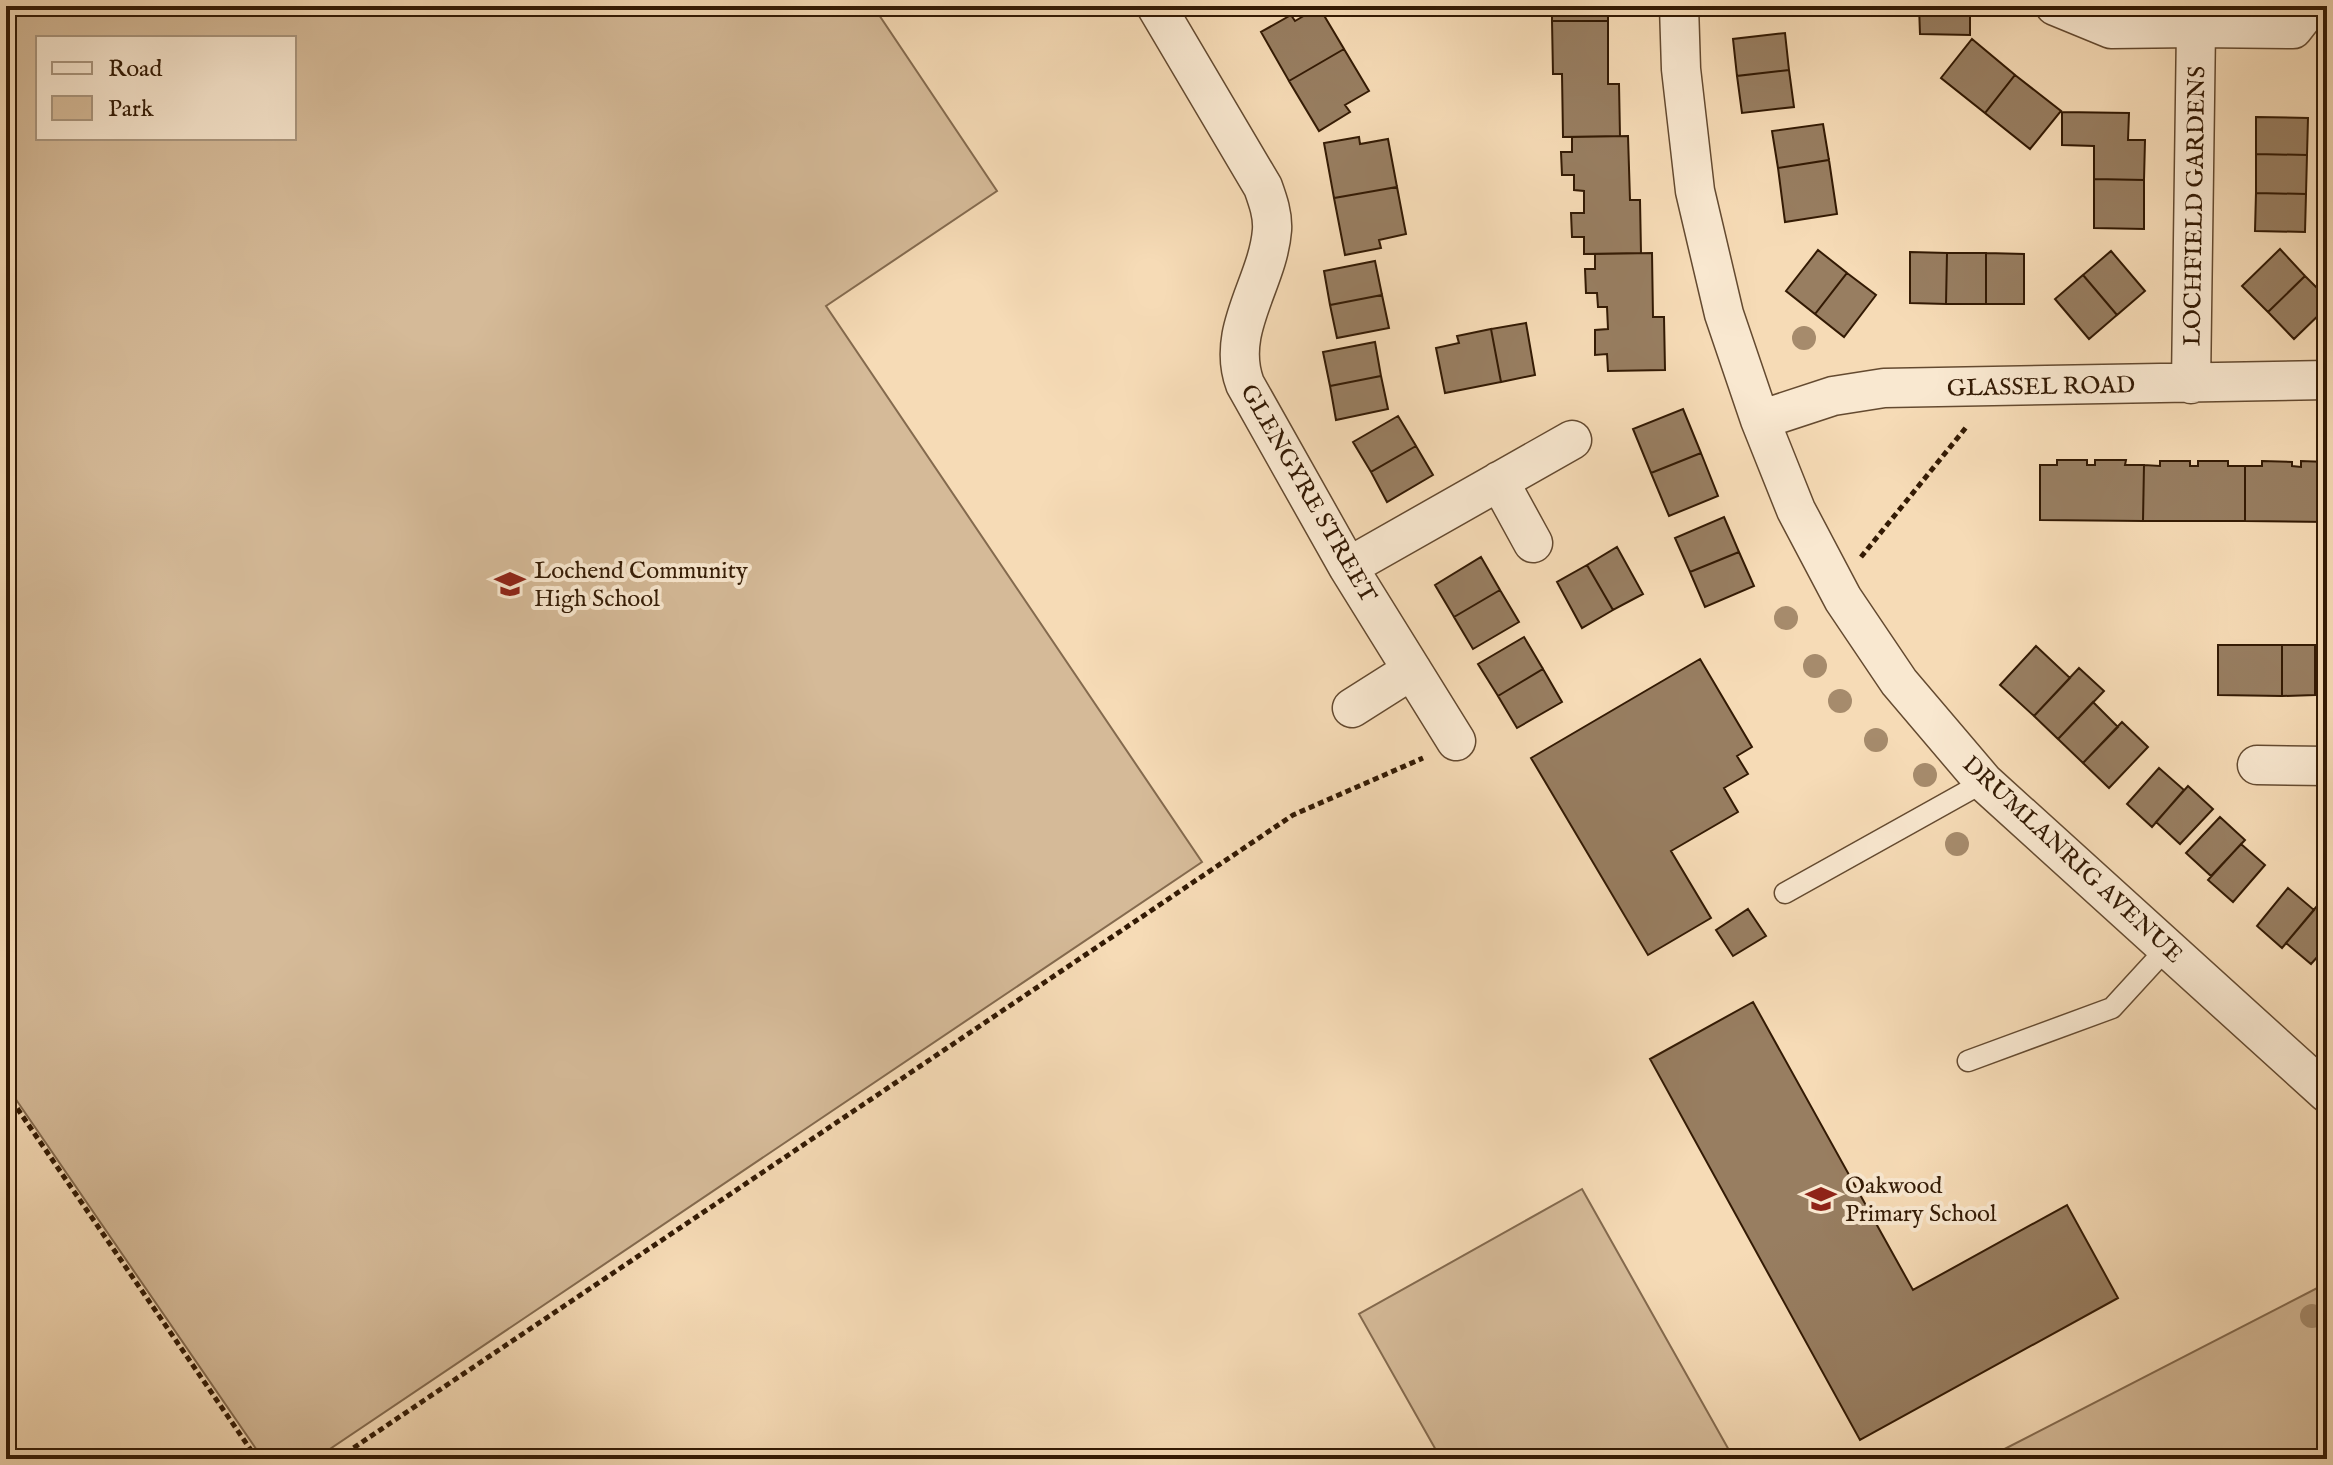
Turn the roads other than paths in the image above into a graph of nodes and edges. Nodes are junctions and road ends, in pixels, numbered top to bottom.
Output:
1 (1156, 6) edge
2 (1679, 6) edge
3 (2055, 6) edge
4 (2311, 6) edge
5 (2196, 28) junction
6 (2327, 380) edge
7 (2191, 384) junction
8 (1760, 420) junction
9 (1572, 440) dead end
10 (1499, 481) junction
11 (1533, 543) dead end
12 (1348, 567) junction
13 (1412, 670) junction
14 (1352, 708) dead end
15 (1442, 748) road end
16 (2257, 765) dead end
17 (2327, 766) edge
18 (1984, 782) junction
19 (1785, 893) dead end
20 (2167, 948) junction
21 (1968, 1061) dead end
22 (2327, 1093) edge

1 - 12 street, GLENGYRE STREET
2 - 8 street, DRUMLANRIG AVENUE
3 - 5 street
4 - 5 street
5 - 7 street, LOCHFIELD GARDENS
6 - 7 street, GLASSEL ROAD
7 - 8 street, GLASSEL ROAD
8 - 18 street, DRUMLANRIG AVENUE
9 - 10 street
10 - 11 street
10 - 12 street
12 - 13 street, GLENGYRE STREET
13 - 14 street
13 - 15 street, GLENGYRE STREET
16 - 17 street
18 - 19 lane
18 - 20 street, DRUMLANRIG AVENUE
20 - 21 lane
20 - 22 street, DRUMLANRIG AVENUE

